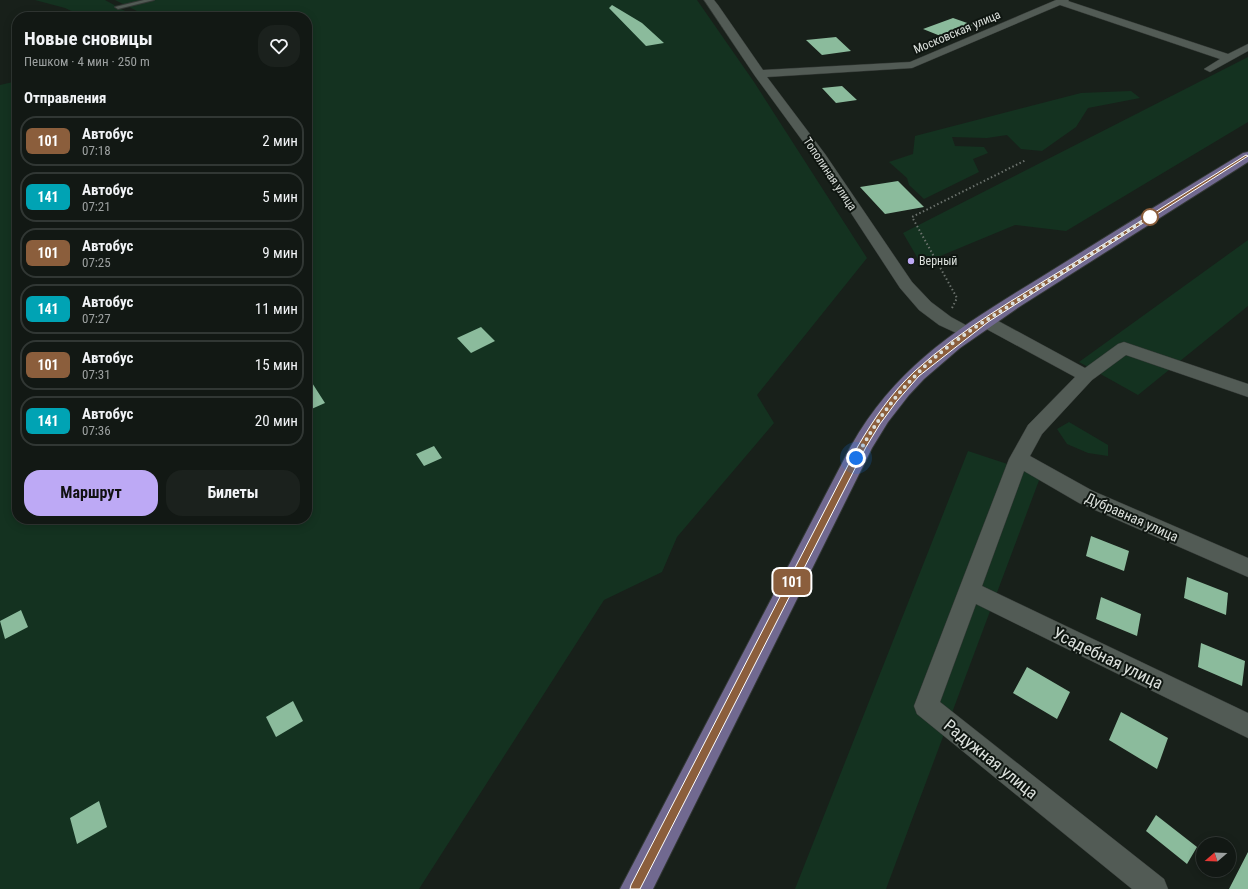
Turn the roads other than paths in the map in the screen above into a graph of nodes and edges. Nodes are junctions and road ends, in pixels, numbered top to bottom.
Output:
1 (151, 0) edge
2 (708, 0) edge
3 (1062, 1) edge
4 (118, 7) dead end
5 (1248, 47) edge
6 (1229, 58) junction
7 (1210, 69) dead end
8 (759, 74) junction
9 (1248, 156) edge
10 (985, 321) junction
11 (967, 333) junction
12 (1086, 376) junction
13 (1248, 391) edge
14 (1019, 459) junction
15 (1248, 568) edge
16 (969, 590) junction
17 (1248, 726) edge
18 (636, 889) edge
19 (1154, 889) edge

1 - 4 lane
2 - 8 street, Тополиная улица
3 - 6 street
3 - 8 street, Московская улица
5 - 6 street
6 - 7 street
8 - 11 street, Тополиная улица
9 - 10 main road
10 - 11 main road
10 - 12 street
11 - 18 main road
12 - 13 street
12 - 14 street
14 - 15 street, Дубравная улица
14 - 16 street
16 - 17 street, Усадебная улица
16 - 19 street, Радужная улица

